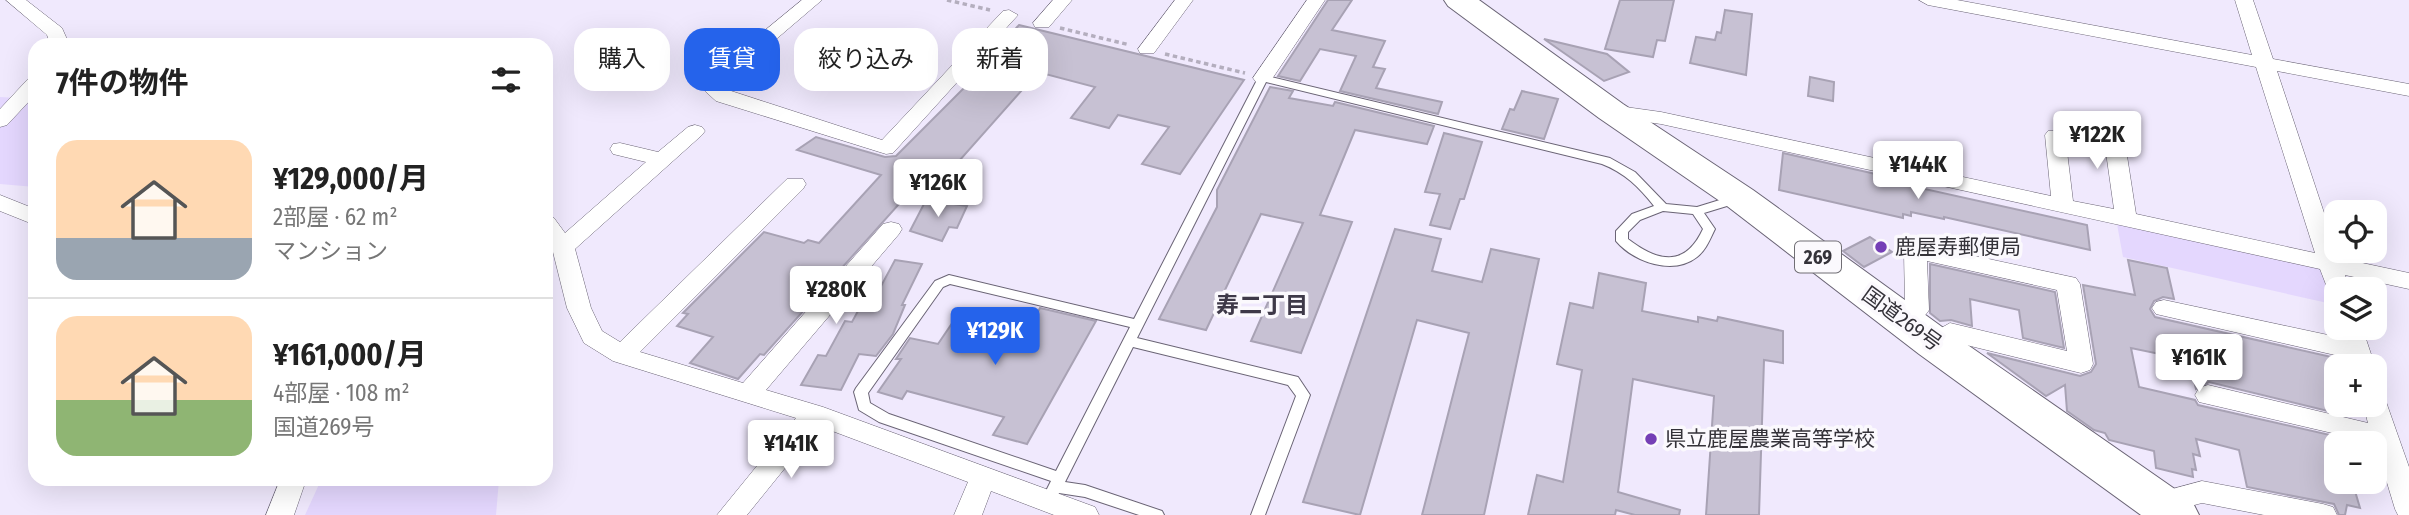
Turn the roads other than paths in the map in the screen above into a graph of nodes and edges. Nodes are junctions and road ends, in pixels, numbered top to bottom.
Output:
1 (15, 0) edge
2 (813, 0) edge
3 (1063, 0) edge
4 (1184, 0) edge
5 (1316, 0) edge
6 (1459, 0) edge
7 (1928, 0) edge
8 (2244, 0) edge
9 (1009, 15) road end
10 (1042, 23) road end
11 (58, 38) edge
12 (1147, 49) road end
13 (2265, 63) junction
14 (1262, 78) junction
15 (2409, 90) edge
16 (28, 91) edge
17 (1611, 111) junction
18 (2111, 117) dead end
19 (0, 121) edge
20 (695, 131) dead end
21 (2055, 135) dead end
22 (620, 149) dead end
23 (662, 160) junction
24 (795, 184) dead end
25 (1740, 198) junction
26 (0, 202) edge
27 (2063, 206) junction
28 (1662, 207) junction
29 (1697, 211) junction
30 (28, 215) edge
31 (2126, 220) junction
32 (891, 229) dead end
33 (553, 233) edge
34 (563, 247) junction
35 (2330, 264) junction
36 (2334, 277) edge
37 (2409, 281) edge
38 (2164, 307) dead end
39 (1900, 318) junction
40 (1138, 324) junction
41 (1129, 341) junction
42 (1934, 343) junction
43 (2345, 354) edge
44 (622, 355) junction
45 (747, 395) junction
46 (2208, 395) dead end
47 (814, 414) junction
48 (2361, 431) edge
49 (2387, 440) edge
50 (983, 478) junction
51 (291, 486) edge
52 (1054, 488) junction
53 (2168, 509) edge
54 (2409, 509) edge
55 (280, 515) edge
56 (731, 515) edge
57 (968, 515) edge
58 (1085, 515) edge
59 (1157, 515) edge
60 (1258, 515) edge
61 (2323, 515) edge

1 - 11 street
2 - 9 street
3 - 10 street
4 - 12 street
5 - 14 street
6 - 17 highway, 国道269号 / 269
7 - 13 street
8 - 13 street
13 - 15 street
13 - 35 street
14 - 28 lane
14 - 40 lane
16 - 19 street
17 - 25 highway, 国道269号 / 269
17 - 27 street
18 - 31 street
20 - 23 street
21 - 27 street
22 - 23 street
23 - 34 street
24 - 44 street
25 - 29 lane
25 - 39 highway, 国道269号 / 269
26 - 30 street
27 - 31 street
28 - 29 lane
28 - 29 lane
31 - 35 street
32 - 45 street
33 - 34 street
34 - 44 street
35 - 36 street
35 - 37 street
38 - 43 street
39 - 42 highway, 国道269号 / 269
39 - 42 street
40 - 41 lane
40 - 52 lane
41 - 52 lane
41 - 60 lane
42 - 53 highway, 国道269号 / 269
44 - 45 street
45 - 47 street
46 - 48 street
47 - 50 street
47 - 56 street
49 - 54 street
50 - 52 street
50 - 57 street
51 - 55 street
52 - 58 street
52 - 59 lane
53 - 61 street

